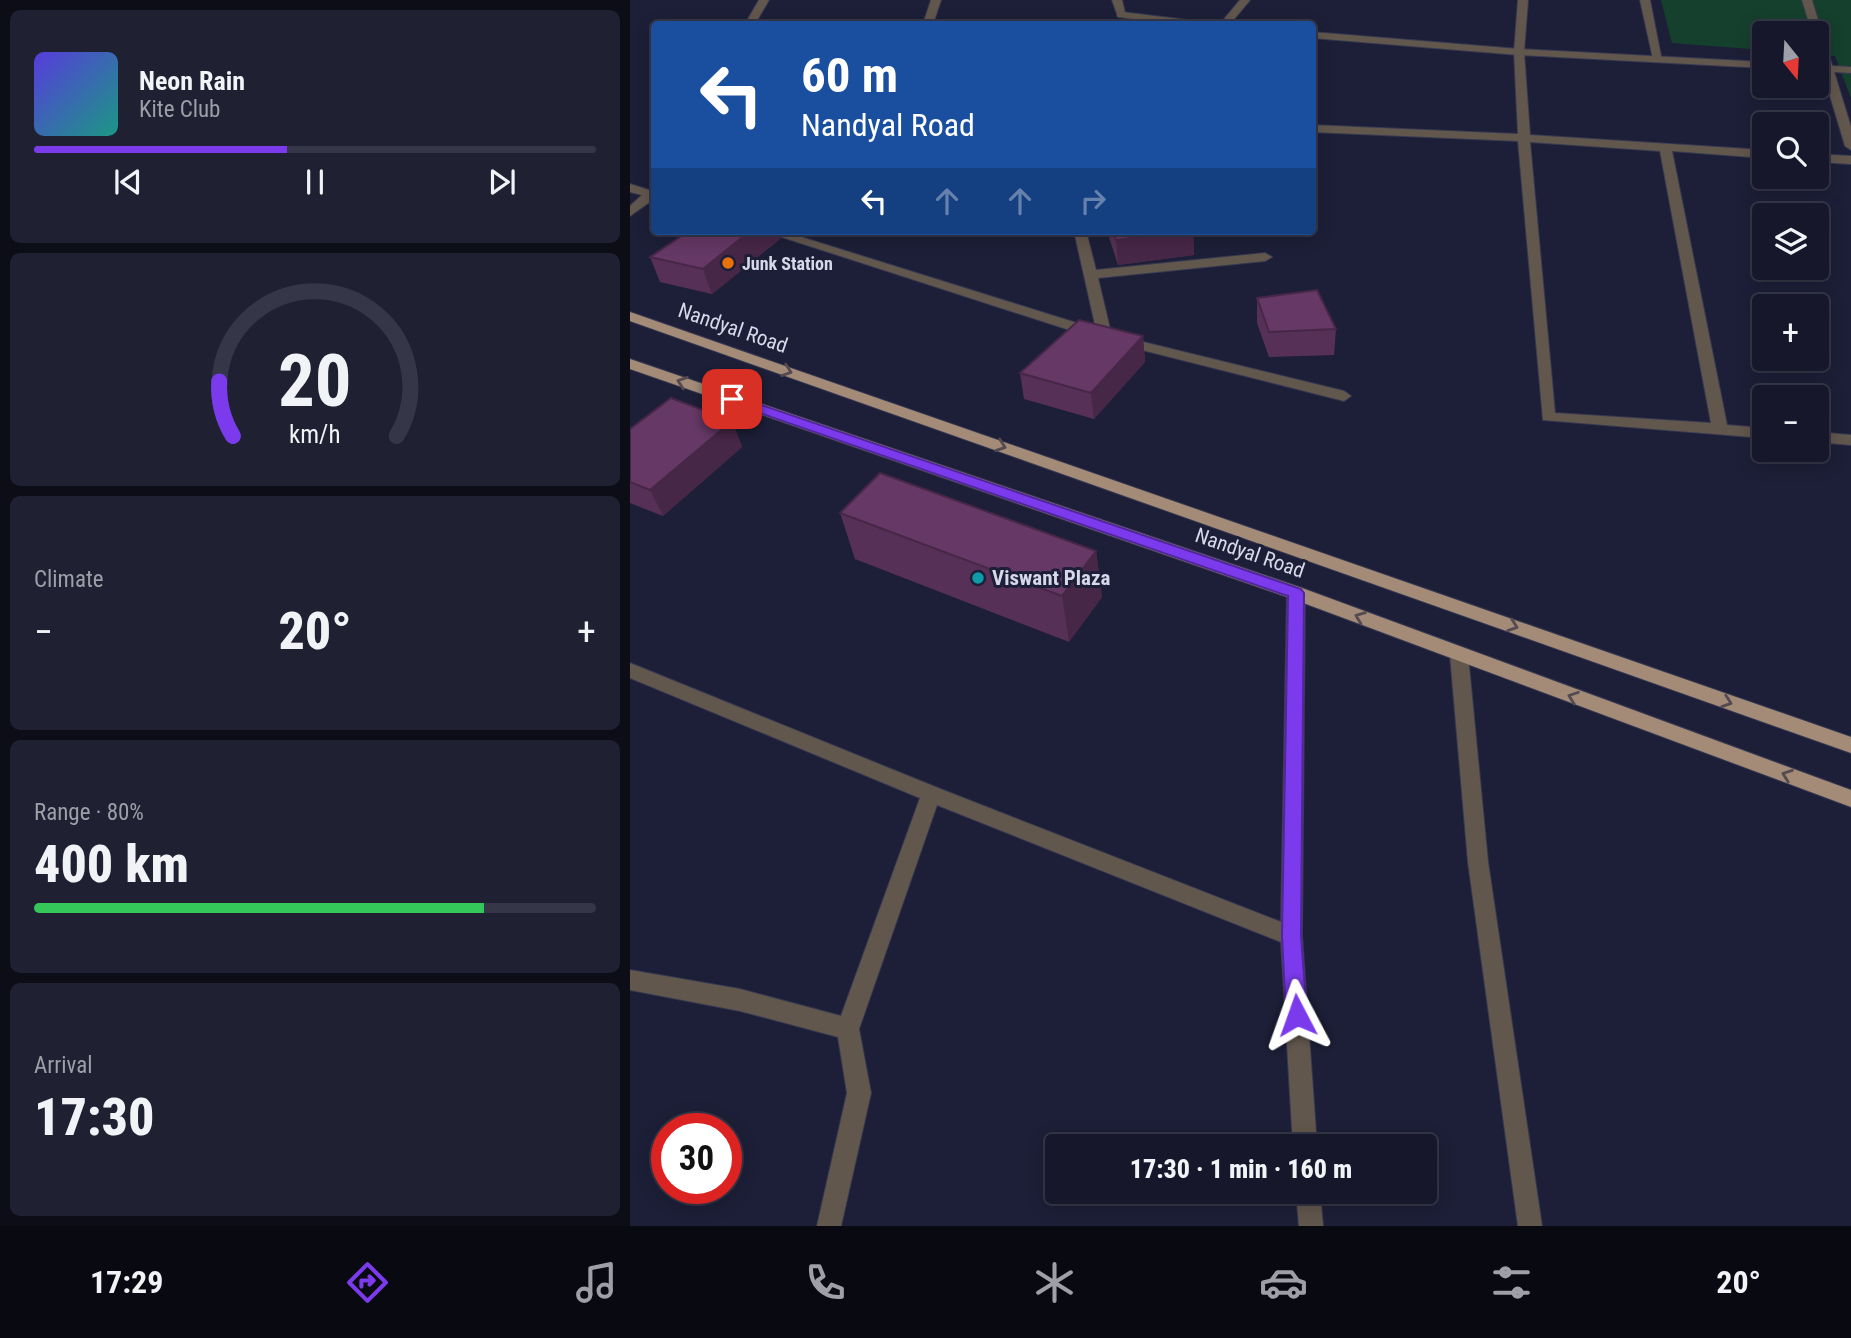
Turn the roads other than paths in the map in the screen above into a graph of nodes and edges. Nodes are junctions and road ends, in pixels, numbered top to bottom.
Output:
1 (764, 0) edge
2 (936, 0) edge
3 (1117, 0) edge
4 (1245, 0) edge
5 (1523, 0) edge
6 (1645, 0) edge
7 (1807, 0) edge
8 (752, 21) edge
9 (929, 21) edge
10 (1171, 21) edge
11 (1228, 21) edge
12 (1812, 21) edge
13 (1316, 35) edge
14 (1519, 52) junction
15 (1658, 59) junction
16 (1752, 64) edge
17 (1829, 68) edge
18 (1851, 70) edge
19 (1829, 87) edge
20 (1316, 128) edge
21 (1524, 138) junction
22 (1665, 146) junction
23 (1851, 146) edge
24 (1752, 152) edge
25 (1829, 159) edge
26 (1851, 160) edge
27 (630, 188) edge
28 (651, 193) edge
29 (651, 196) edge
30 (630, 212) edge
31 (785, 235) edge
32 (1081, 235) edge
33 (1265, 257) dead end
34 (1090, 275) junction
35 (630, 316) edge
36 (1105, 337) junction
37 (630, 364) edge
38 (1344, 396) dead end
39 (1720, 429) junction
40 (1752, 432) edge
41 (1829, 438) edge
42 (1851, 440) edge
43 (1296, 593) junction
44 (1459, 655) junction
45 (630, 670) edge
46 (1851, 745) edge
47 (931, 794) junction
48 (1851, 799) edge
49 (1292, 936) junction
50 (630, 980) edge
51 (848, 1029) junction
52 (1304, 1134) edge
53 (1309, 1204) edge
54 (830, 1226) edge
55 (1311, 1226) edge
56 (1530, 1226) edge

1 - 8 street
2 - 9 street
3 - 10 street
4 - 11 street
5 - 14 street
6 - 15 street
7 - 12 street
13 - 14 street
14 - 15 street
14 - 21 street
15 - 16 street
17 - 18 street
19 - 23 street
20 - 21 street
21 - 22 street
21 - 39 street
22 - 24 street
22 - 39 street
25 - 26 street
27 - 28 street
29 - 30 street
31 - 36 street
32 - 34 street
33 - 34 street
34 - 36 street
35 -> 46 main road, Nandyal Road
36 - 38 street
43 -> 37 main road, Nandyal Road
39 - 40 street
41 - 42 street
44 -> 43 main road, Nandyal Road
43 - 49 street
48 -> 44 main road, Nandyal Road
44 - 56 street
45 - 47 street
47 - 49 street
47 - 51 street
49 - 52 street
50 - 51 street
51 - 54 street
53 - 55 street

